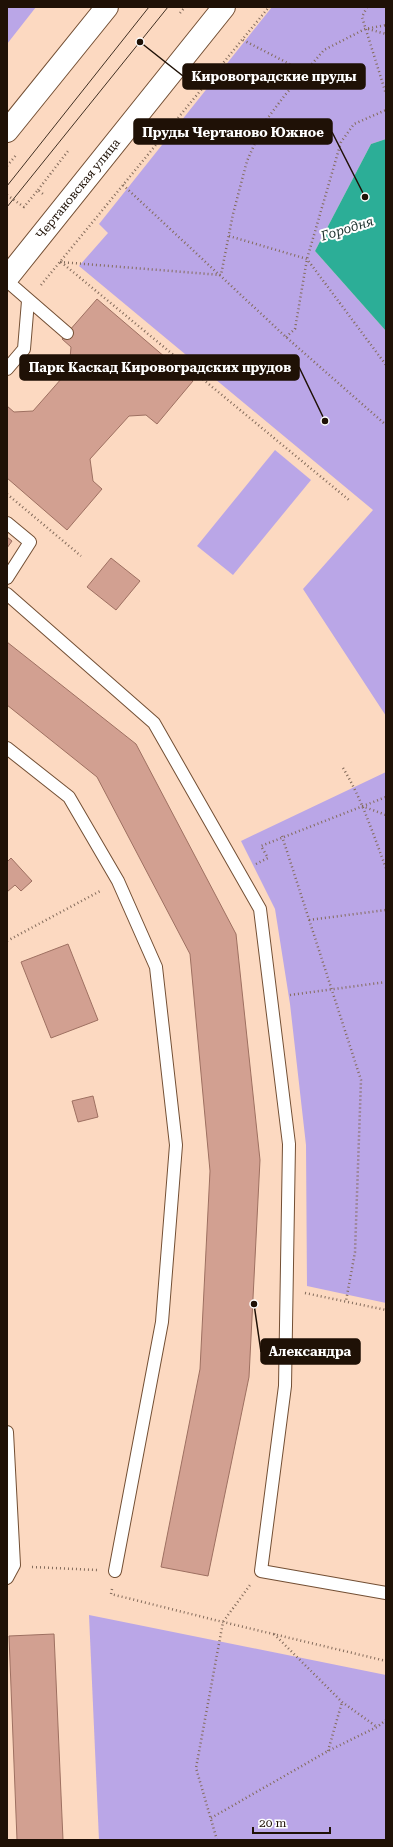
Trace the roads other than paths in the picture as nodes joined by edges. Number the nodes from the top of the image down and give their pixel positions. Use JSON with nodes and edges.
{"nodes":[{"id":1,"x":107,"y":7,"type":"edge"},
{"id":2,"x":224,"y":7,"type":"edge"},
{"id":3,"x":7,"y":131,"type":"edge"},
{"id":4,"x":7,"y":278,"type":"edge"},
{"id":5,"x":7,"y":281,"type":"edge"},
{"id":6,"x":28,"y":301,"type":"junction"},
{"id":7,"x":67,"y":333,"type":"dead end"},
{"id":8,"x":7,"y":369,"type":"edge"},
{"id":9,"x":7,"y":523,"type":"edge"},
{"id":10,"x":7,"y":578,"type":"edge"},
{"id":11,"x":7,"y":594,"type":"edge"},
{"id":12,"x":7,"y":748,"type":"edge"},
{"id":13,"x":7,"y":1432,"type":"edge"},
{"id":14,"x":115,"y":1571,"type":"road end"},
{"id":15,"x":7,"y":1578,"type":"edge"},
{"id":16,"x":386,"y":1593,"type":"edge"}],
"edges":[{"from":1,"to":3,"type":"main road"},
{"from":2,"to":4,"type":"main road","name":"Чертановская улица"},
{"from":5,"to":6,"type":"lane"},
{"from":6,"to":7,"type":"lane"},
{"from":6,"to":8,"type":"lane"},
{"from":9,"to":10,"type":"lane"},
{"from":11,"to":16,"type":"lane"},
{"from":12,"to":14,"type":"lane"},
{"from":13,"to":15,"type":"lane"}]}
